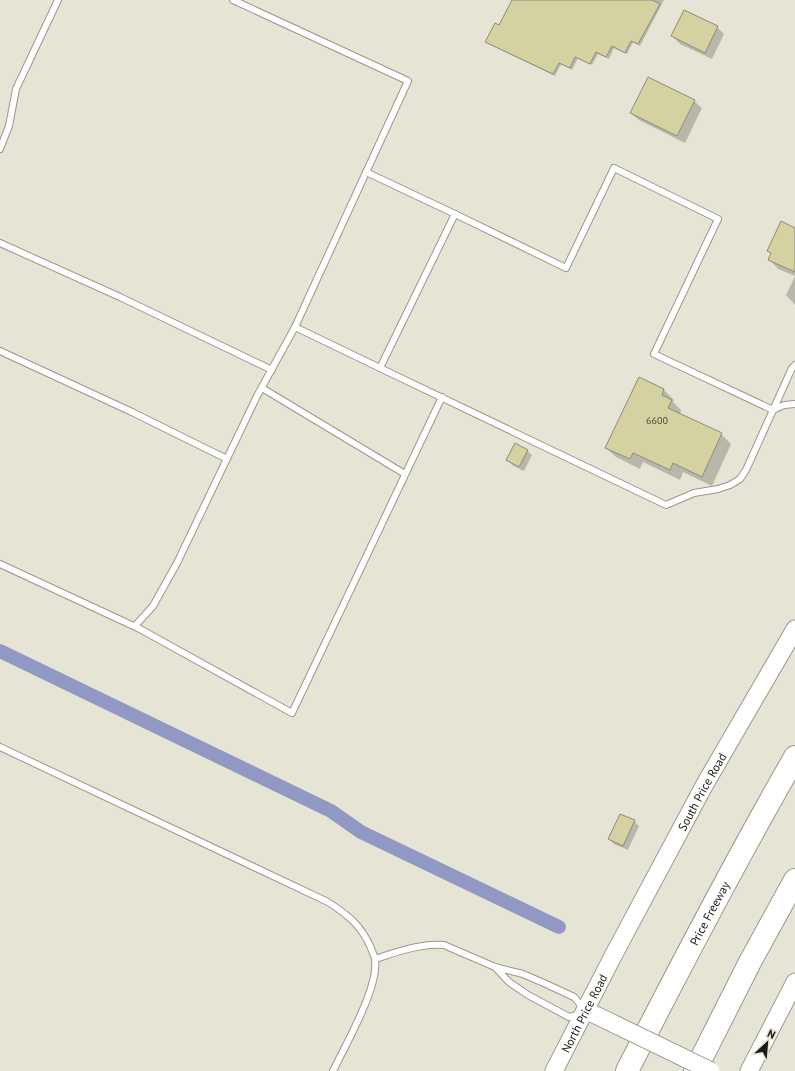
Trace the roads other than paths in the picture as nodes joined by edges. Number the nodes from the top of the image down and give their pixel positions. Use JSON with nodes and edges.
{"nodes":[{"id":1,"x":58,"y":0,"type":"edge"},
{"id":2,"x":233,"y":0,"type":"edge"},
{"id":3,"x":0,"y":149,"type":"edge"},
{"id":4,"x":366,"y":172,"type":"junction"},
{"id":5,"x":455,"y":214,"type":"junction"},
{"id":6,"x":0,"y":243,"type":"edge"},
{"id":7,"x":295,"y":327,"type":"junction"},
{"id":8,"x":0,"y":351,"type":"edge"},
{"id":9,"x":795,"y":365,"type":"edge"},
{"id":10,"x":380,"y":368,"type":"junction"},
{"id":11,"x":272,"y":370,"type":"junction"},
{"id":12,"x":262,"y":388,"type":"junction"},
{"id":13,"x":442,"y":397,"type":"junction"},
{"id":14,"x":795,"y":404,"type":"edge"},
{"id":15,"x":773,"y":410,"type":"junction"},
{"id":16,"x":227,"y":458,"type":"junction"},
{"id":17,"x":405,"y":474,"type":"junction"},
{"id":18,"x":0,"y":564,"type":"edge"},
{"id":19,"x":135,"y":626,"type":"junction"},
{"id":20,"x":795,"y":629,"type":"edge"},
{"id":21,"x":795,"y":746,"type":"edge"},
{"id":22,"x":0,"y":747,"type":"edge"},
{"id":23,"x":795,"y":757,"type":"edge"},
{"id":24,"x":768,"y":804,"type":"junction"},
{"id":25,"x":795,"y":880,"type":"edge"},
{"id":26,"x":613,"y":956,"type":"joint"},
{"id":27,"x":375,"y":959,"type":"junction"},
{"id":28,"x":495,"y":967,"type":"junction"},
{"id":29,"x":795,"y":982,"type":"edge"},
{"id":30,"x":584,"y":1010,"type":"junction"},
{"id":31,"x":333,"y":1071,"type":"edge"},
{"id":32,"x":554,"y":1071,"type":"edge"},
{"id":33,"x":627,"y":1071,"type":"edge"},
{"id":34,"x":695,"y":1071,"type":"edge"},
{"id":35,"x":711,"y":1071,"type":"edge"},
{"id":36,"x":749,"y":1071,"type":"edge"}],
"edges":[{"from":1,"to":3,"type":"lane"},
{"from":2,"to":4,"type":"lane"},
{"from":4,"to":5,"type":"lane"},
{"from":4,"to":7,"type":"lane"},
{"from":5,"to":10,"type":"lane"},
{"from":5,"to":15,"type":"lane"},
{"from":6,"to":11,"type":"lane"},
{"from":7,"to":10,"type":"lane"},
{"from":7,"to":11,"type":"lane"},
{"from":8,"to":16,"type":"lane"},
{"from":9,"to":15,"type":"lane"},
{"from":10,"to":13,"type":"lane"},
{"from":11,"to":12,"type":"lane"},
{"from":12,"to":16,"type":"lane"},
{"from":12,"to":17,"type":"lane"},
{"from":13,"to":15,"type":"lane"},
{"from":13,"to":17,"type":"lane"},
{"from":14,"to":15,"type":"lane"},
{"from":16,"to":19,"type":"lane"},
{"from":17,"to":19,"type":"lane"},
{"from":18,"to":19,"type":"lane"},
{"from":20,"to":26,"type":"main road","name":"South Price Road"},
{"from":21,"to":24,"type":"highway"},
{"from":22,"to":27,"type":"lane"},
{"from":23,"to":24,"type":"highway","name":"Price Freeway"},
{"from":24,"to":33,"type":"highway","name":"Price Freeway"},
{"from":25,"to":34,"type":"highway"},
{"from":26,"to":30,"type":"main road","name":"North Price Road"},
{"from":27,"to":28,"type":"lane"},
{"from":27,"to":31,"type":"lane"},
{"from":28,"to":30,"type":"lane"},
{"from":28,"to":30,"type":"lane"},
{"from":29,"to":36,"type":"main road"},
{"from":30,"to":32,"type":"main road","name":"North Price Road"},
{"from":30,"to":35,"type":"main road","bridge":true}]}
